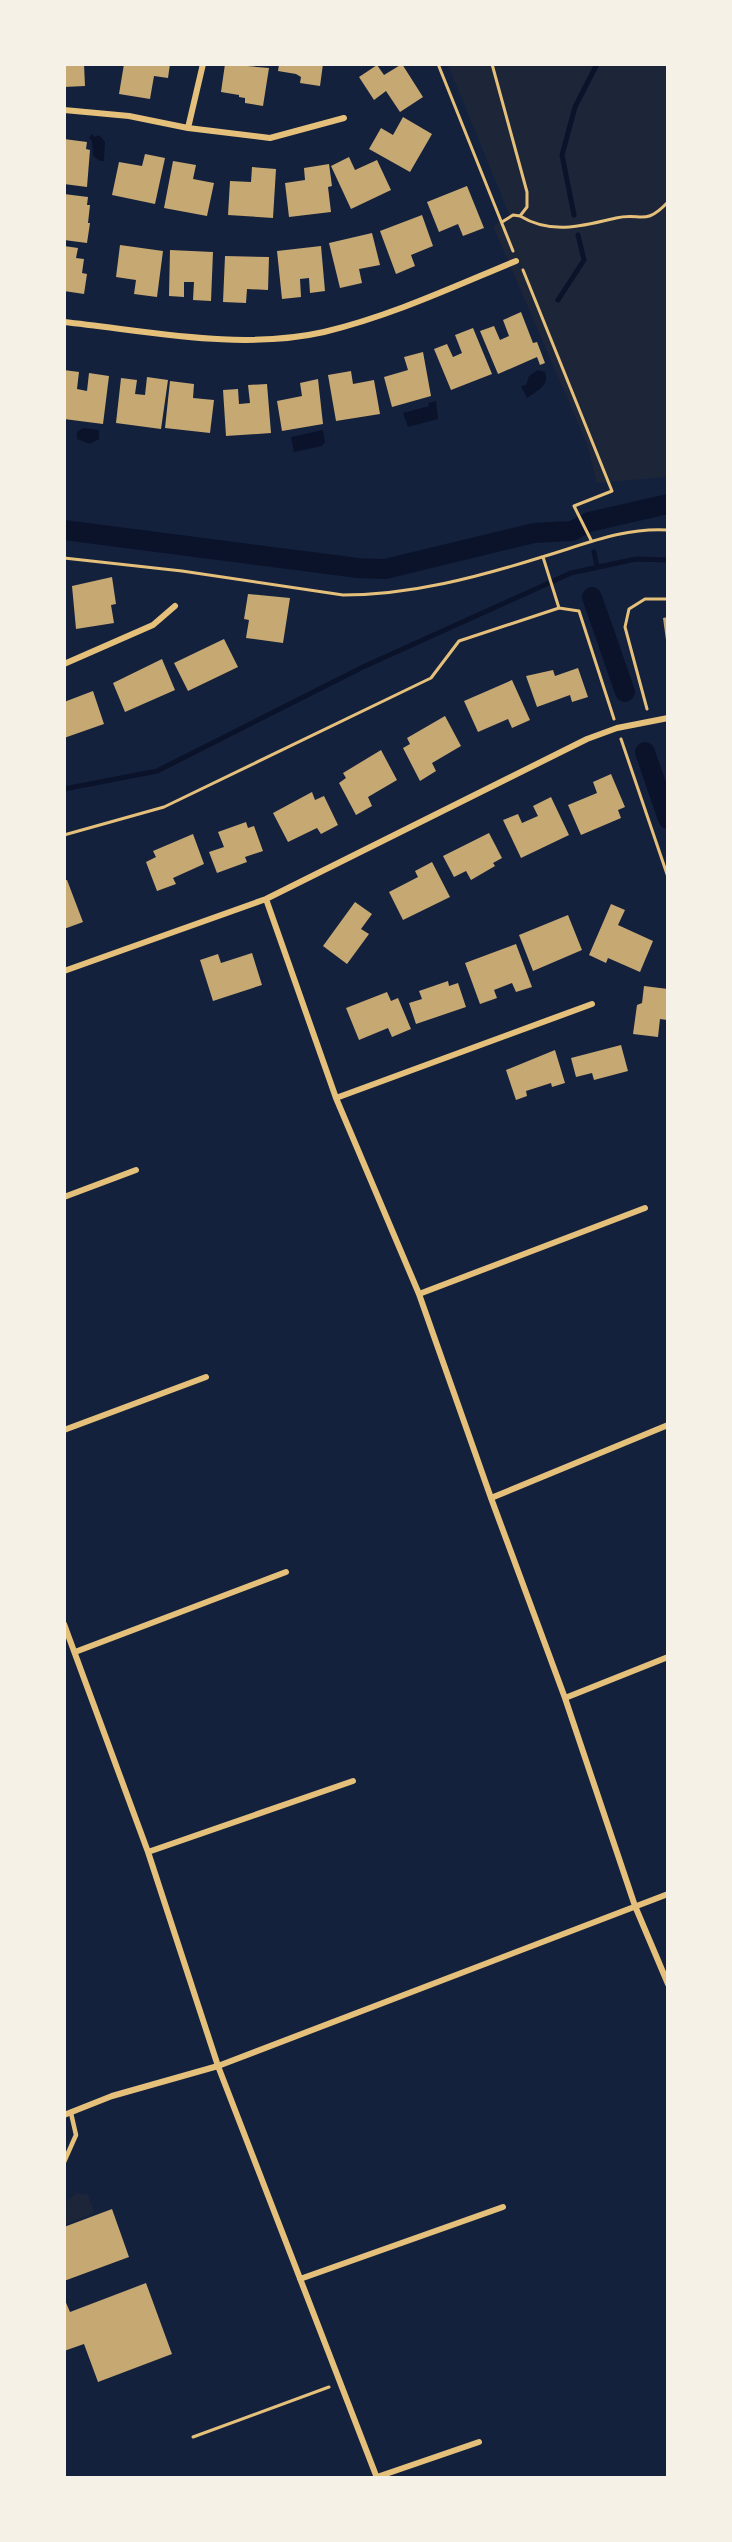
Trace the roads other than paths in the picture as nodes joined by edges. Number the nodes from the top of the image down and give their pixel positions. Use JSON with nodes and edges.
{"nodes":[{"id":1,"x":203,"y":64,"type":"edge"},
{"id":2,"x":64,"y":110,"type":"edge"},
{"id":3,"x":344,"y":118,"type":"dead end"},
{"id":4,"x":188,"y":128,"type":"junction"},
{"id":5,"x":516,"y":261,"type":"road end"},
{"id":6,"x":64,"y":322,"type":"edge"},
{"id":7,"x":176,"y":606,"type":"dead end"},
{"id":8,"x":64,"y":664,"type":"edge"},
{"id":9,"x":668,"y":718,"type":"edge"},
{"id":10,"x":266,"y":899,"type":"junction"},
{"id":11,"x":64,"y":971,"type":"edge"},
{"id":12,"x":592,"y":1004,"type":"dead end"},
{"id":13,"x":336,"y":1098,"type":"junction"},
{"id":14,"x":136,"y":1170,"type":"dead end"},
{"id":15,"x":64,"y":1197,"type":"edge"},
{"id":16,"x":645,"y":1208,"type":"dead end"},
{"id":17,"x":419,"y":1294,"type":"junction"},
{"id":18,"x":206,"y":1377,"type":"dead end"},
{"id":19,"x":668,"y":1425,"type":"edge"},
{"id":20,"x":64,"y":1430,"type":"edge"},
{"id":21,"x":491,"y":1498,"type":"junction"},
{"id":22,"x":286,"y":1572,"type":"dead end"},
{"id":23,"x":64,"y":1624,"type":"edge"},
{"id":24,"x":75,"y":1652,"type":"junction"},
{"id":25,"x":668,"y":1657,"type":"edge"},
{"id":26,"x":565,"y":1698,"type":"junction"},
{"id":27,"x":353,"y":1781,"type":"dead end"},
{"id":28,"x":148,"y":1852,"type":"junction"},
{"id":29,"x":668,"y":1894,"type":"edge"},
{"id":30,"x":635,"y":1906,"type":"junction"},
{"id":31,"x":668,"y":1984,"type":"edge"},
{"id":32,"x":218,"y":2066,"type":"junction"},
{"id":33,"x":68,"y":2114,"type":"edge"},
{"id":34,"x":64,"y":2162,"type":"edge"},
{"id":35,"x":502,"y":2206,"type":"dead end"},
{"id":36,"x":300,"y":2279,"type":"junction"},
{"id":37,"x":479,"y":2442,"type":"dead end"},
{"id":38,"x":377,"y":2477,"type":"edge"}],
"edges":[{"from":1,"to":4,"type":"street"},
{"from":2,"to":4,"type":"street"},
{"from":3,"to":4,"type":"street"},
{"from":5,"to":6,"type":"street"},
{"from":7,"to":8,"type":"street"},
{"from":9,"to":10,"type":"street"},
{"from":10,"to":11,"type":"street"},
{"from":10,"to":13,"type":"street"},
{"from":12,"to":13,"type":"street"},
{"from":13,"to":17,"type":"street"},
{"from":14,"to":15,"type":"street"},
{"from":16,"to":17,"type":"street"},
{"from":17,"to":21,"type":"street"},
{"from":18,"to":20,"type":"street"},
{"from":19,"to":21,"type":"street"},
{"from":21,"to":26,"type":"street"},
{"from":22,"to":24,"type":"street"},
{"from":23,"to":24,"type":"street"},
{"from":24,"to":28,"type":"street"},
{"from":25,"to":26,"type":"street"},
{"from":26,"to":30,"type":"street"},
{"from":27,"to":28,"type":"street"},
{"from":28,"to":32,"type":"street"},
{"from":29,"to":30,"type":"street"},
{"from":30,"to":31,"type":"street"},
{"from":30,"to":32,"type":"street"},
{"from":32,"to":33,"type":"street"},
{"from":32,"to":36,"type":"street"},
{"from":33,"to":34,"type":"lane"},
{"from":35,"to":36,"type":"street"},
{"from":36,"to":38,"type":"street"},
{"from":37,"to":38,"type":"street"}]}
